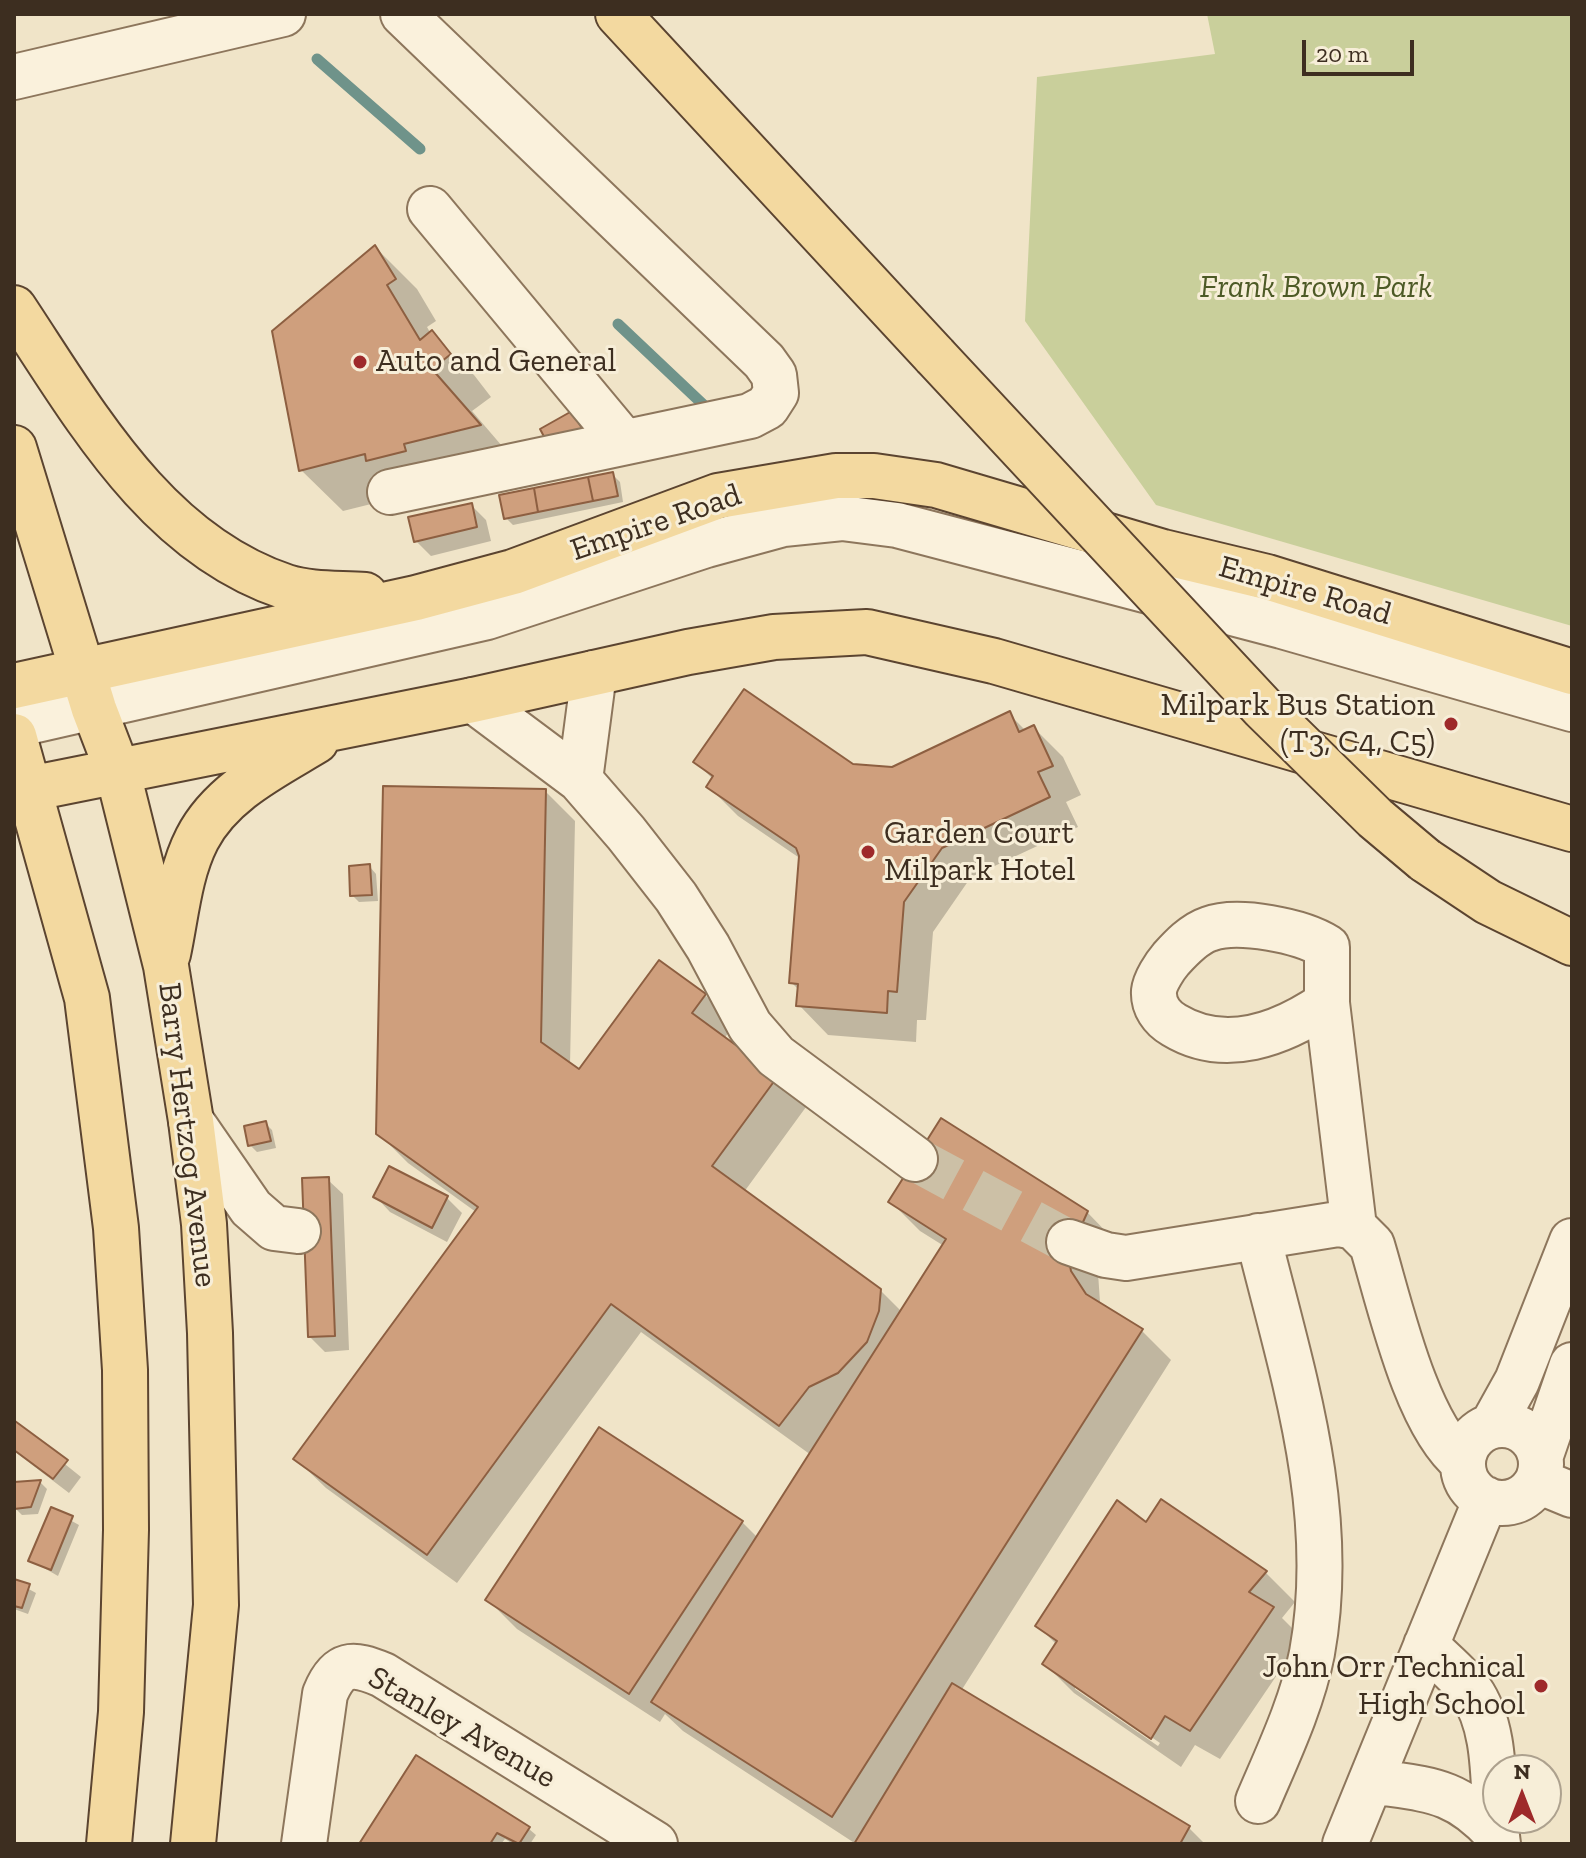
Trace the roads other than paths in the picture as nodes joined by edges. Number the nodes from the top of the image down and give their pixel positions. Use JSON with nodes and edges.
{"nodes":[{"id":1,"x":283,"y":14,"type":"edge"},
{"id":2,"x":403,"y":14,"type":"edge"},
{"id":3,"x":618,"y":14,"type":"edge"},
{"id":4,"x":14,"y":77,"type":"edge"},
{"id":5,"x":430,"y":209,"type":"dead end"},
{"id":6,"x":14,"y":308,"type":"edge"},
{"id":7,"x":624,"y":442,"type":"junction"},
{"id":8,"x":14,"y":448,"type":"edge"},
{"id":9,"x":390,"y":492,"type":"dead end"},
{"id":10,"x":416,"y":598,"type":"junction"},
{"id":11,"x":1572,"y":672,"type":"edge"},
{"id":12,"x":594,"y":673,"type":"junction"},
{"id":13,"x":14,"y":686,"type":"edge"},
{"id":14,"x":88,"y":690,"type":"junction"},
{"id":15,"x":473,"y":700,"type":"junction"},
{"id":16,"x":1572,"y":709,"type":"edge"},
{"id":17,"x":14,"y":725,"type":"edge"},
{"id":18,"x":342,"y":726,"type":"junction"},
{"id":19,"x":14,"y":736,"type":"edge"},
{"id":20,"x":117,"y":769,"type":"junction"},
{"id":21,"x":580,"y":780,"type":"junction"},
{"id":22,"x":22,"y":791,"type":"edge"},
{"id":23,"x":1572,"y":829,"type":"edge"},
{"id":24,"x":1572,"y":943,"type":"edge"},
{"id":25,"x":166,"y":966,"type":"junction"},
{"id":26,"x":1327,"y":1003,"type":"dead end"},
{"id":27,"x":191,"y":1121,"type":"junction"},
{"id":28,"x":915,"y":1159,"type":"tunnel mouth"},
{"id":29,"x":1354,"y":1227,"type":"junction"},
{"id":30,"x":298,"y":1231,"type":"dead end"},
{"id":31,"x":1258,"y":1236,"type":"junction"},
{"id":32,"x":1572,"y":1241,"type":"edge"},
{"id":33,"x":1069,"y":1242,"type":"tunnel mouth"},
{"id":34,"x":1572,"y":1365,"type":"edge"},
{"id":35,"x":1492,"y":1426,"type":"junction"},
{"id":36,"x":1463,"y":1462,"type":"junction"},
{"id":37,"x":1550,"y":1477,"type":"edge"},
{"id":38,"x":1486,"y":1499,"type":"junction"},
{"id":39,"x":1426,"y":1645,"type":"junction"},
{"id":40,"x":1371,"y":1781,"type":"junction"},
{"id":41,"x":1258,"y":1801,"type":"dead end"},
{"id":42,"x":1497,"y":1838,"type":"edge"},
{"id":43,"x":109,"y":1844,"type":"edge"},
{"id":44,"x":193,"y":1844,"type":"edge"},
{"id":45,"x":304,"y":1844,"type":"edge"},
{"id":46,"x":655,"y":1844,"type":"edge"},
{"id":47,"x":1345,"y":1844,"type":"edge"}],
"edges":[{"from":1,"to":4,"type":"street"},
{"from":2,"to":7,"type":"street"},
{"from":3,"to":24,"type":"main road","bridge":true},
{"from":5,"to":7,"type":"street"},
{"from":6,"to":10,"type":"main road"},
{"from":7,"to":9,"type":"street"},
{"from":8,"to":14,"type":"main road","name":"Barry Hertzog Avenue"},
{"from":10,"to":11,"type":"main road","name":"Empire Road"},
{"from":10,"to":14,"type":"main road","name":"Empire Road"},
{"from":12,"to":15,"type":"main road"},
{"from":12,"to":21,"type":"street"},
{"from":12,"to":23,"type":"main road"},
{"from":13,"to":14,"type":"main road","name":"Empire Road"},
{"from":14,"to":16,"type":"street"},
{"from":14,"to":17,"type":"street"},
{"from":14,"to":20,"type":"main road","name":"Barry Hertzog Avenue"},
{"from":15,"to":18,"type":"main road"},
{"from":15,"to":21,"type":"street"},
{"from":18,"to":20,"type":"main road"},
{"from":18,"to":25,"type":"main road"},
{"from":19,"to":22,"type":"main road"},
{"from":20,"to":22,"type":"main road"},
{"from":20,"to":25,"type":"main road","name":"Barry Hertzog Avenue"},
{"from":21,"to":28,"type":"street"},
{"from":22,"to":43,"type":"main road"},
{"from":25,"to":27,"type":"main road","name":"Barry Hertzog Avenue"},
{"from":26,"to":29,"type":"street"},
{"from":27,"to":30,"type":"street"},
{"from":27,"to":44,"type":"main road","name":"Barry Hertzog Avenue"},
{"from":29,"to":31,"type":"street"},
{"from":29,"to":36,"type":"street"},
{"from":31,"to":33,"type":"street"},
{"from":31,"to":41,"type":"street"},
{"from":32,"to":35,"type":"street"},
{"from":34,"to":37,"type":"street"},
{"from":35,"to":36,"type":"street"},
{"from":35,"to":37,"type":"street"},
{"from":36,"to":38,"type":"street"},
{"from":37,"to":38,"type":"street"},
{"from":38,"to":39,"type":"street"},
{"from":39,"to":40,"type":"street"},
{"from":39,"to":42,"type":"street"},
{"from":40,"to":42,"type":"street"},
{"from":40,"to":47,"type":"street"},
{"from":45,"to":46,"type":"street","name":"Stanley Avenue"}]}
